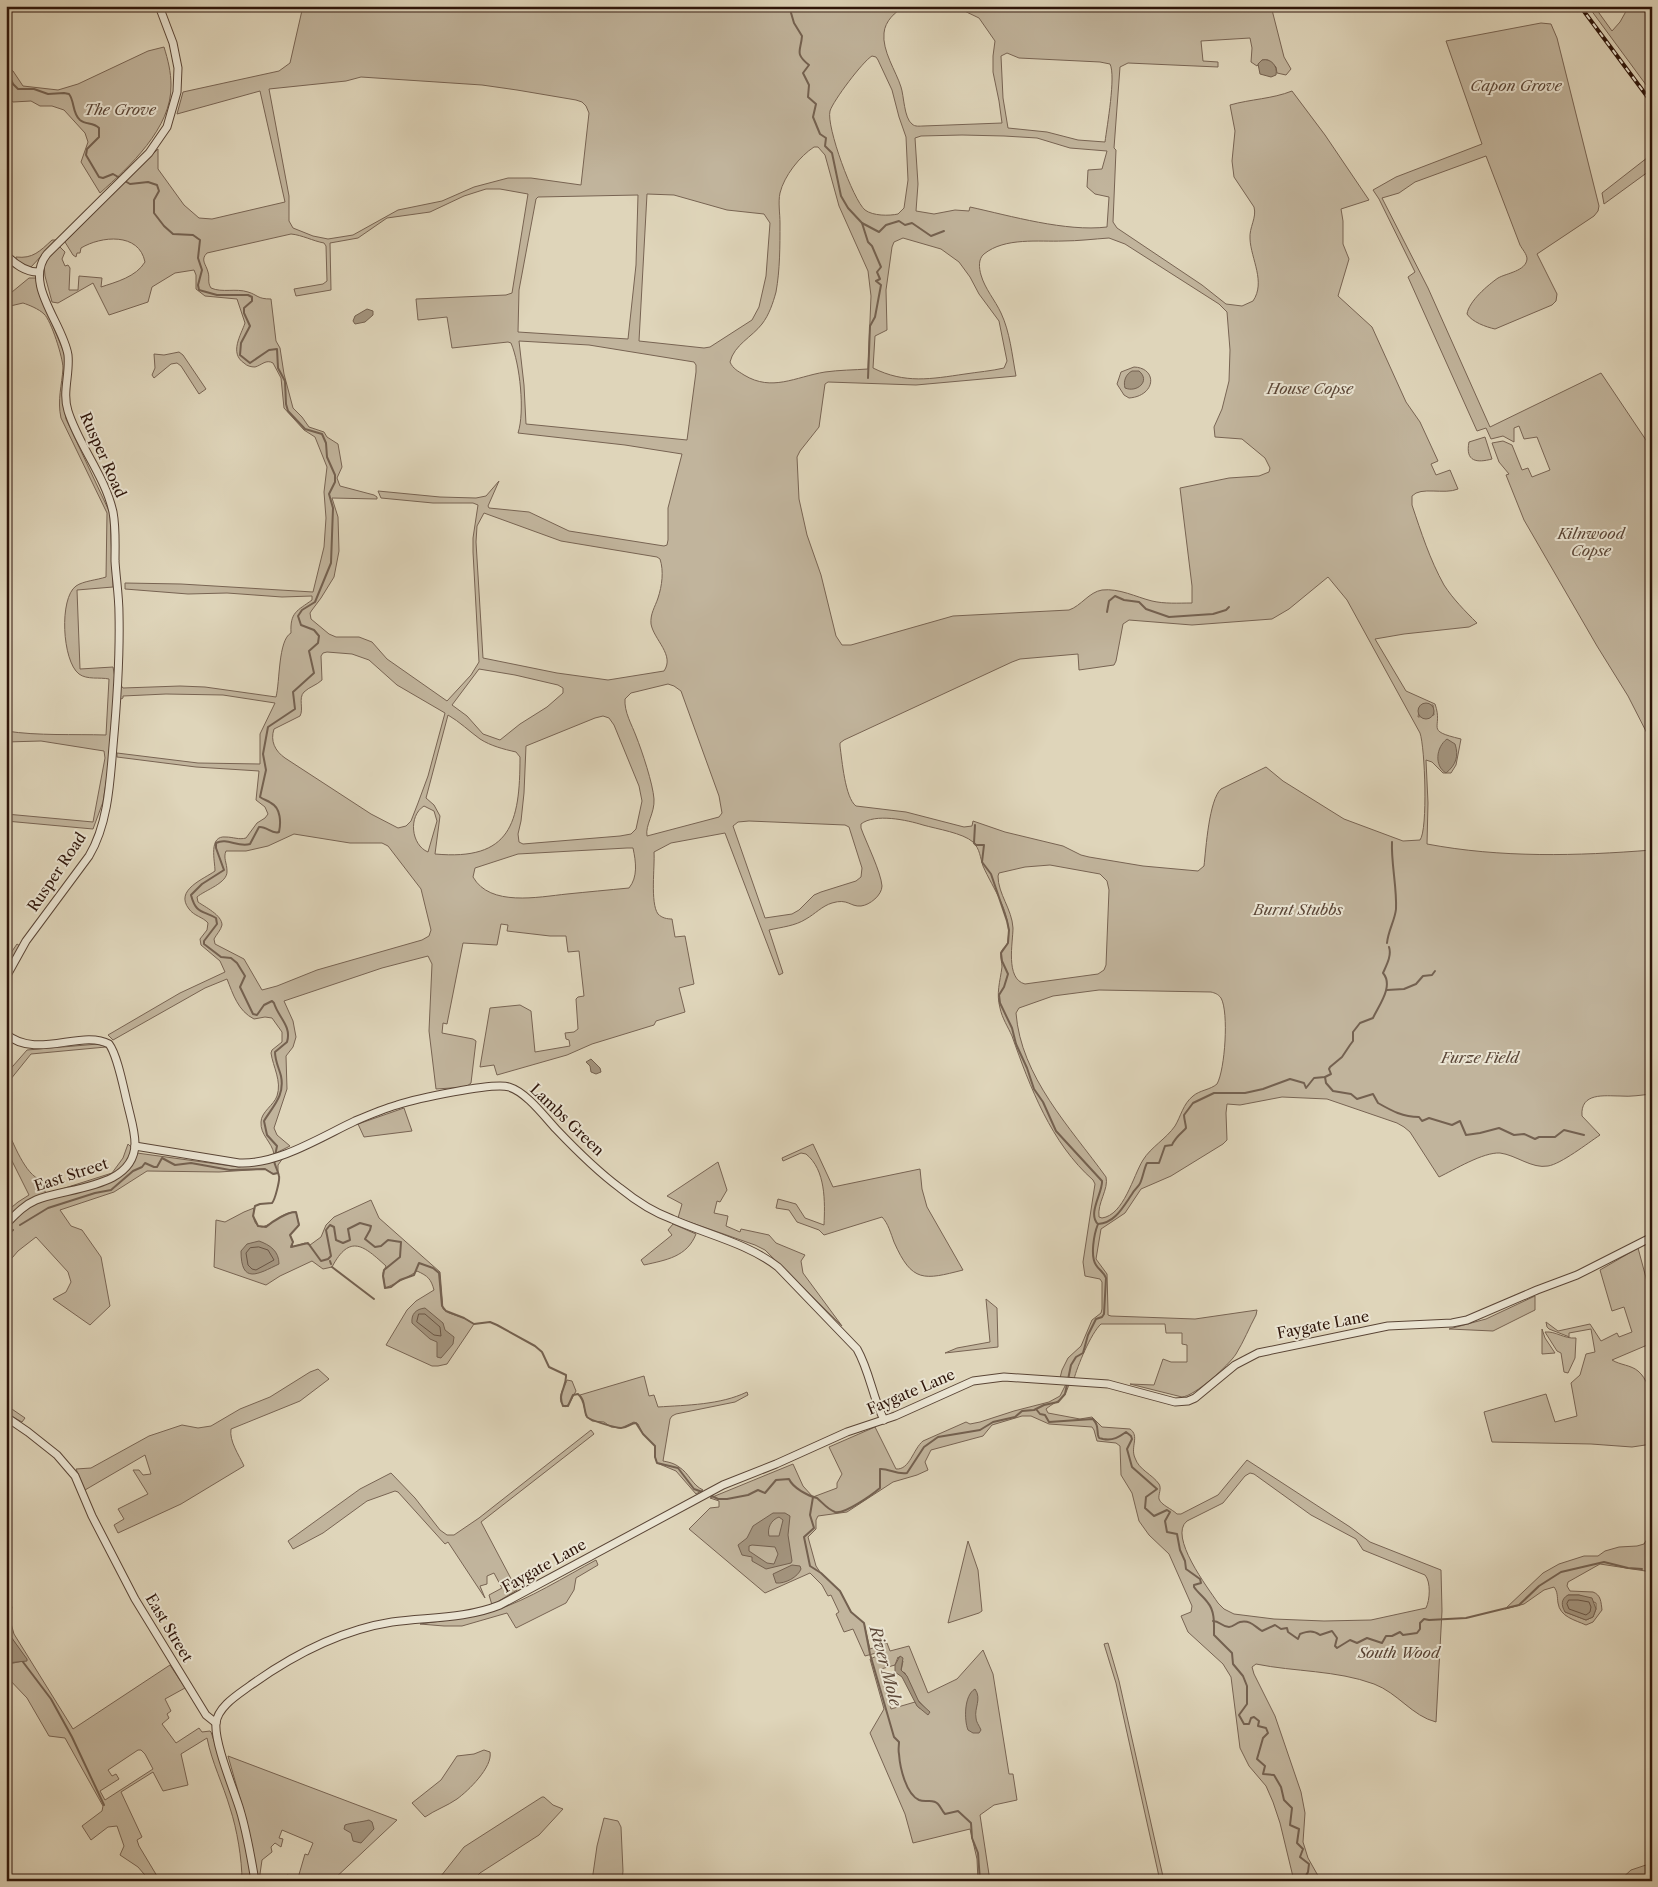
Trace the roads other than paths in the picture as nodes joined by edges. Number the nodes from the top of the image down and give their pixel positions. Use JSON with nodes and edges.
{"nodes":[{"id":1,"x":159,"y":6,"type":"edge"},
{"id":2,"x":6,"y":255,"type":"edge"},
{"id":3,"x":38,"y":272,"type":"junction"},
{"id":4,"x":6,"y":977,"type":"edge"},
{"id":5,"x":7,"y":1035,"type":"edge"},
{"id":6,"x":135,"y":1146,"type":"junction"},
{"id":7,"x":6,"y":1224,"type":"edge"},
{"id":8,"x":1652,"y":1236,"type":"edge"},
{"id":9,"x":6,"y":1417,"type":"edge"},
{"id":10,"x":884,"y":1420,"type":"junction"},
{"id":11,"x":216,"y":1723,"type":"junction"},
{"id":12,"x":255,"y":1881,"type":"edge"}],
"edges":[{"from":1,"to":3,"type":"street"},
{"from":2,"to":3,"type":"street"},
{"from":3,"to":4,"type":"street","name":"Rusper Road"},
{"from":5,"to":6,"type":"street"},
{"from":6,"to":7,"type":"street","name":"East Street"},
{"from":6,"to":10,"type":"street","name":"Lambs Green"},
{"from":8,"to":10,"type":"street","name":"Faygate Lane"},
{"from":9,"to":11,"type":"street","name":"East Street"},
{"from":10,"to":11,"type":"street","name":"Faygate Lane"},
{"from":11,"to":12,"type":"street","name":"East Street"}]}
